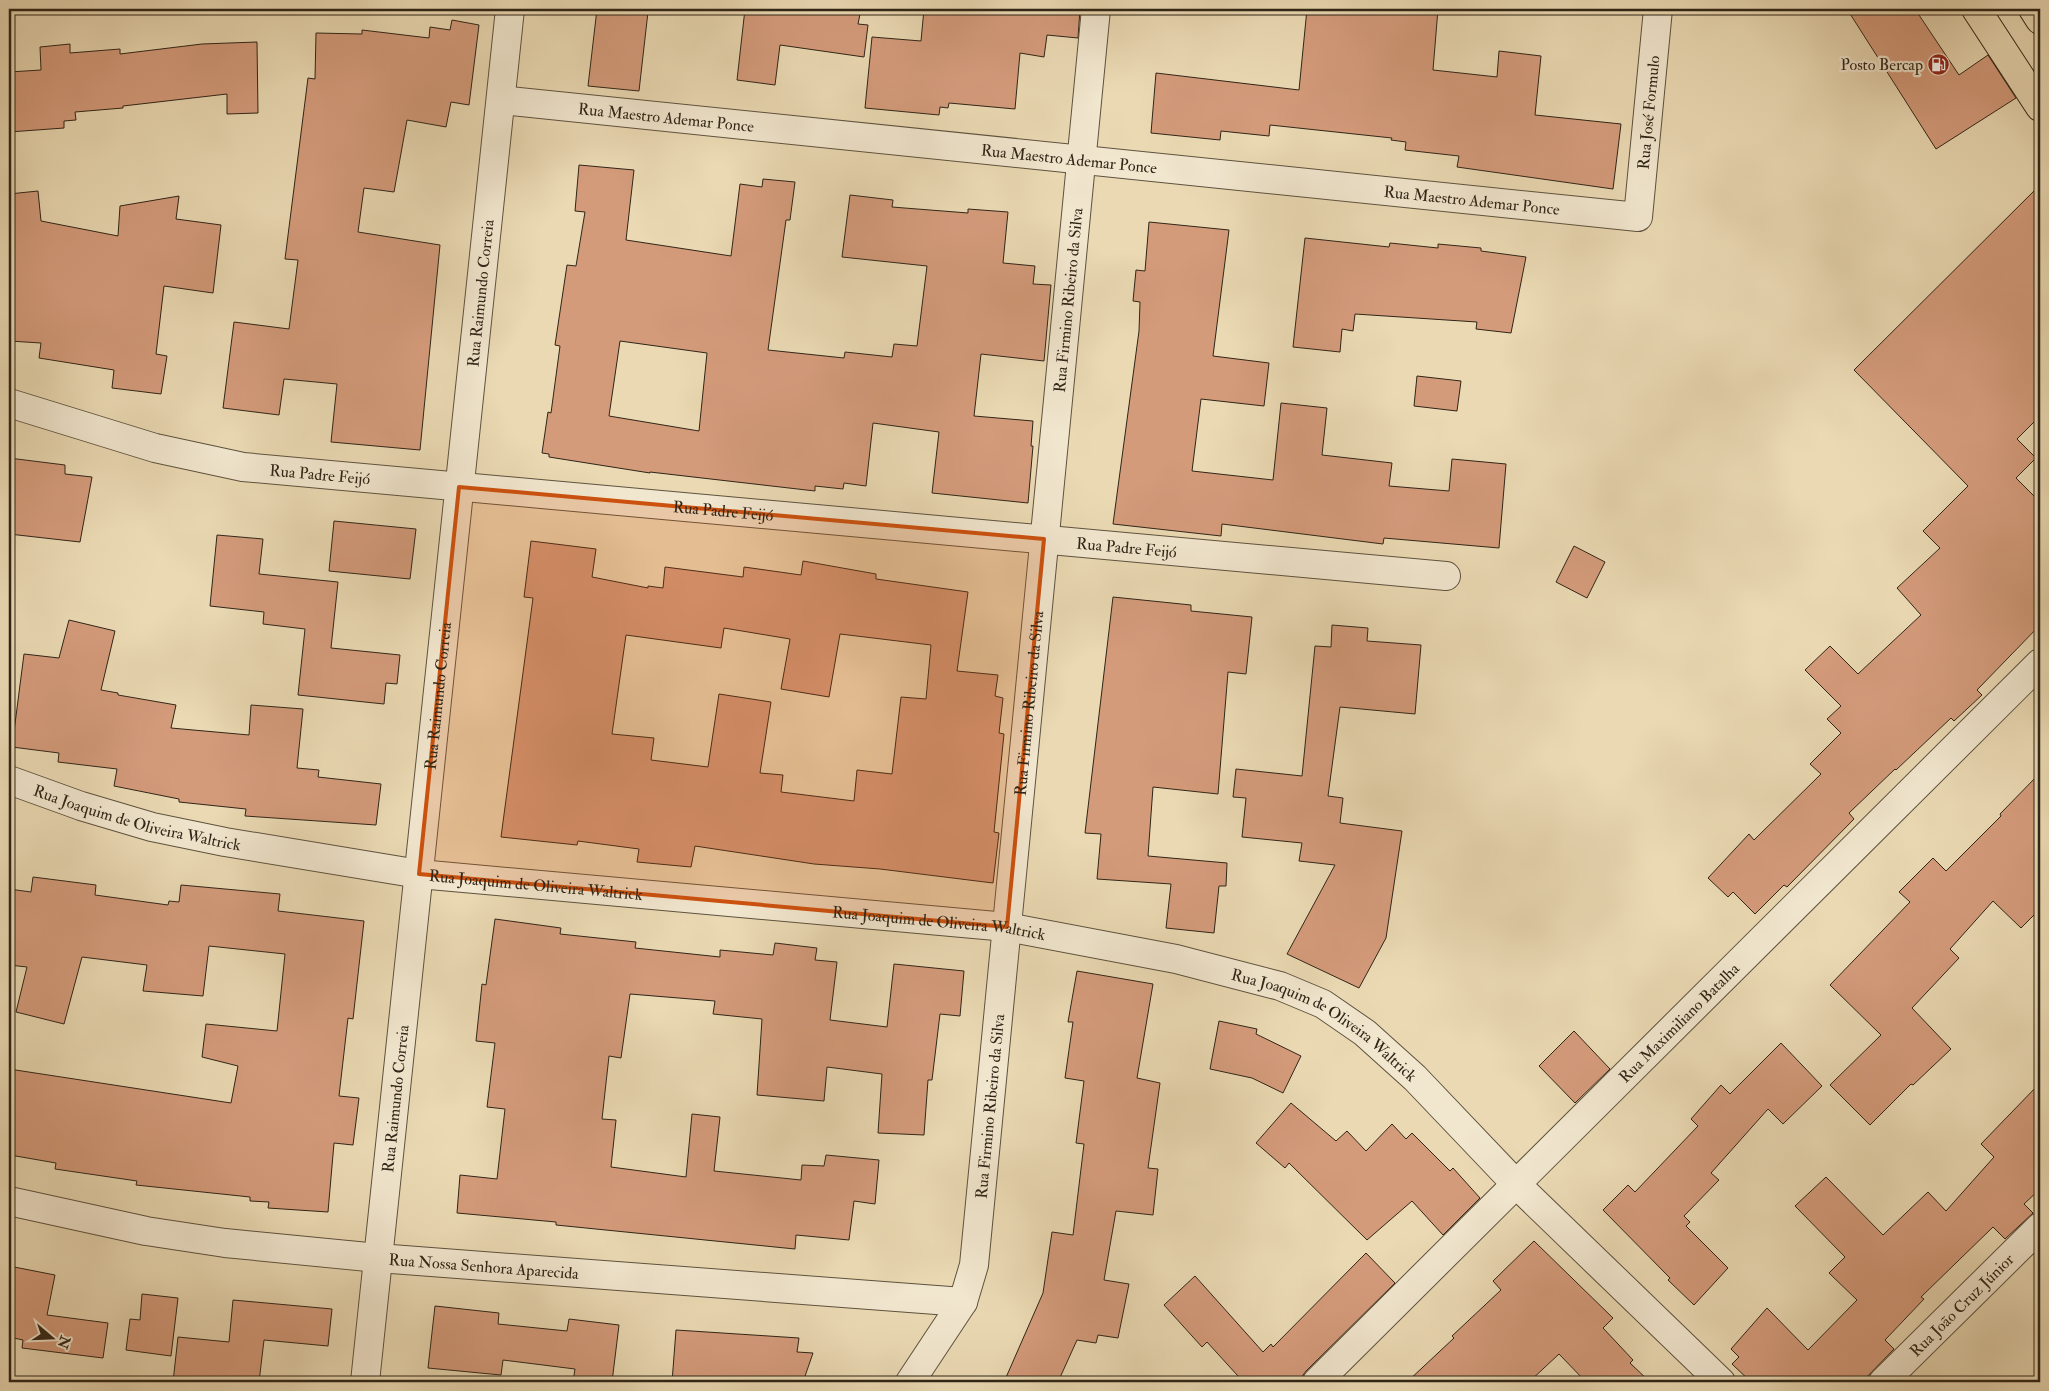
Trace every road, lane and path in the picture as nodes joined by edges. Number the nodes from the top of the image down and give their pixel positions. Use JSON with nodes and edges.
{"nodes":[{"id":1,"x":510,"y":9,"type":"edge"},
{"id":2,"x":1096,"y":9,"type":"edge"},
{"id":3,"x":1658,"y":9,"type":"edge"},
{"id":4,"x":1976,"y":9,"type":"edge"},
{"id":5,"x":2033,"y":9,"type":"edge"},
{"id":6,"x":2040,"y":20,"type":"edge"},
{"id":7,"x":501,"y":100,"type":"junction"},
{"id":8,"x":2040,"y":107,"type":"edge"},
{"id":9,"x":1081,"y":160,"type":"junction"},
{"id":10,"x":1638,"y":217,"type":"joint"},
{"id":11,"x":9,"y":403,"type":"edge"},
{"id":12,"x":460,"y":487,"type":"junction"},
{"id":13,"x":1044,"y":539,"type":"junction"},
{"id":14,"x":1446,"y":576,"type":"dead end"},
{"id":15,"x":2040,"y":663,"type":"edge"},
{"id":16,"x":9,"y":780,"type":"edge"},
{"id":17,"x":419,"y":874,"type":"junction"},
{"id":18,"x":1007,"y":927,"type":"junction"},
{"id":19,"x":1516,"y":1184,"type":"junction"},
{"id":20,"x":9,"y":1201,"type":"edge"},
{"id":21,"x":2040,"y":1227,"type":"edge"},
{"id":22,"x":378,"y":1258,"type":"junction"},
{"id":23,"x":963,"y":1302,"type":"junction"},
{"id":24,"x":366,"y":1382,"type":"edge"},
{"id":25,"x":910,"y":1382,"type":"edge"},
{"id":26,"x":1317,"y":1382,"type":"edge"},
{"id":27,"x":1721,"y":1382,"type":"edge"},
{"id":28,"x":1883,"y":1382,"type":"edge"}],
"edges":[{"from":1,"to":7,"type":"street","name":"Rua Raimundo Correia"},
{"from":2,"to":9,"type":"street","name":"Rua Firmino Ribeiro da Silva"},
{"from":3,"to":10,"type":"street","name":"Rua José Formulo"},
{"from":4,"to":8,"type":"main road"},
{"from":5,"to":6,"type":"main road"},
{"from":7,"to":9,"type":"street","name":"Rua Maestro Ademar Ponce"},
{"from":7,"to":12,"type":"street","name":"Rua Raimundo Correia"},
{"from":9,"to":10,"type":"street","name":"Rua Maestro Ademar Ponce"},
{"from":9,"to":13,"type":"street","name":"Rua Firmino Ribeiro da Silva"},
{"from":11,"to":12,"type":"street","name":"Rua Padre Feijó"},
{"from":12,"to":13,"type":"street","name":"Rua Padre Feijó"},
{"from":12,"to":17,"type":"street","name":"Rua Raimundo Correia"},
{"from":13,"to":14,"type":"street","name":"Rua Padre Feijó"},
{"from":13,"to":18,"type":"street","name":"Rua Firmino Ribeiro da Silva"},
{"from":15,"to":19,"type":"street","name":"Rua Maximiliano Batalha"},
{"from":16,"to":17,"type":"street","name":"Rua Joaquim de Oliveira Waltrick"},
{"from":17,"to":18,"type":"street","name":"Rua Joaquim de Oliveira Waltrick"},
{"from":17,"to":22,"type":"street","name":"Rua Raimundo Correia"},
{"from":18,"to":19,"type":"street","name":"Rua Joaquim de Oliveira Waltrick"},
{"from":18,"to":23,"type":"street","name":"Rua Firmino Ribeiro da Silva"},
{"from":19,"to":26,"type":"street","name":"Rua Maximiliano Batalha"},
{"from":19,"to":27,"type":"street","name":"Rua Joaquim de Oliveira Waltrick"},
{"from":20,"to":22,"type":"street","name":"Rua Nossa Senhora Aparecida"},
{"from":21,"to":28,"type":"street","name":"Rua João Cruz Júnior"},
{"from":22,"to":23,"type":"street","name":"Rua Nossa Senhora Aparecida"},
{"from":22,"to":24,"type":"street","name":"Rua Raimundo Correia"},
{"from":23,"to":25,"type":"street","name":"Rua Firmino Ribeiro da Silva"}]}
